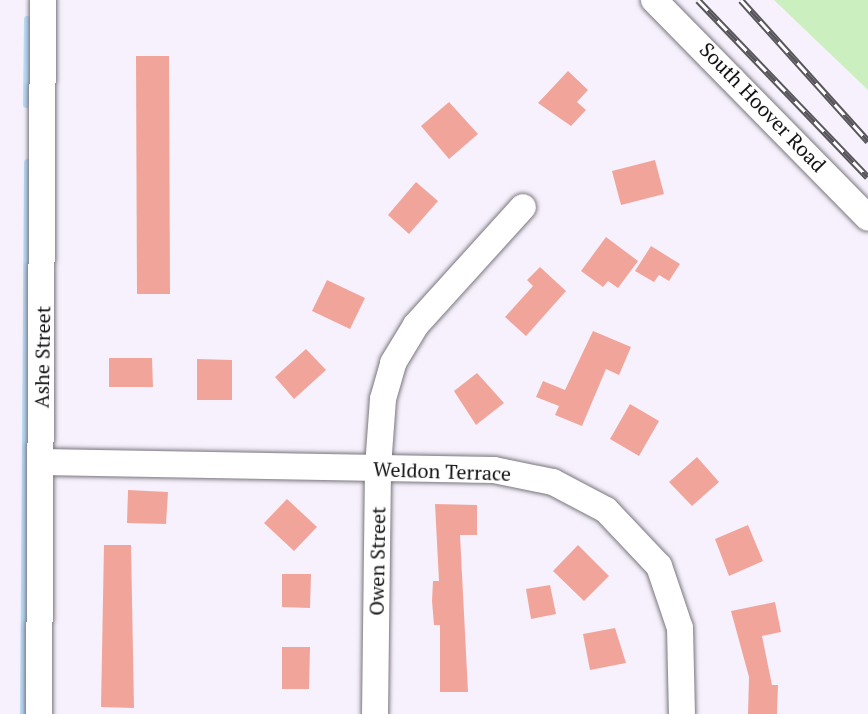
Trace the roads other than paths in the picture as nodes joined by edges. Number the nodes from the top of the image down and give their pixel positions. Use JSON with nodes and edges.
{"nodes":[{"id":1,"x":43,"y":0,"type":"edge"},
{"id":2,"x":654,"y":0,"type":"edge"},
{"id":3,"x":524,"y":207,"type":"dead end"},
{"id":4,"x":868,"y":218,"type":"edge"},
{"id":5,"x":41,"y":462,"type":"junction"},
{"id":6,"x":378,"y":467,"type":"junction"},
{"id":7,"x":39,"y":714,"type":"edge"},
{"id":8,"x":375,"y":714,"type":"edge"},
{"id":9,"x":682,"y":714,"type":"edge"}],
"edges":[{"from":1,"to":5,"type":"street","name":"Ashe Street"},
{"from":2,"to":4,"type":"street","name":"South Hoover Road"},
{"from":3,"to":6,"type":"street","name":"Owen Street"},
{"from":5,"to":6,"type":"street","name":"Weldon Terrace"},
{"from":5,"to":7,"type":"street","name":"Ashe Street"},
{"from":6,"to":8,"type":"street","name":"Owen Street"},
{"from":6,"to":9,"type":"street","name":"Weldon Terrace"}]}
